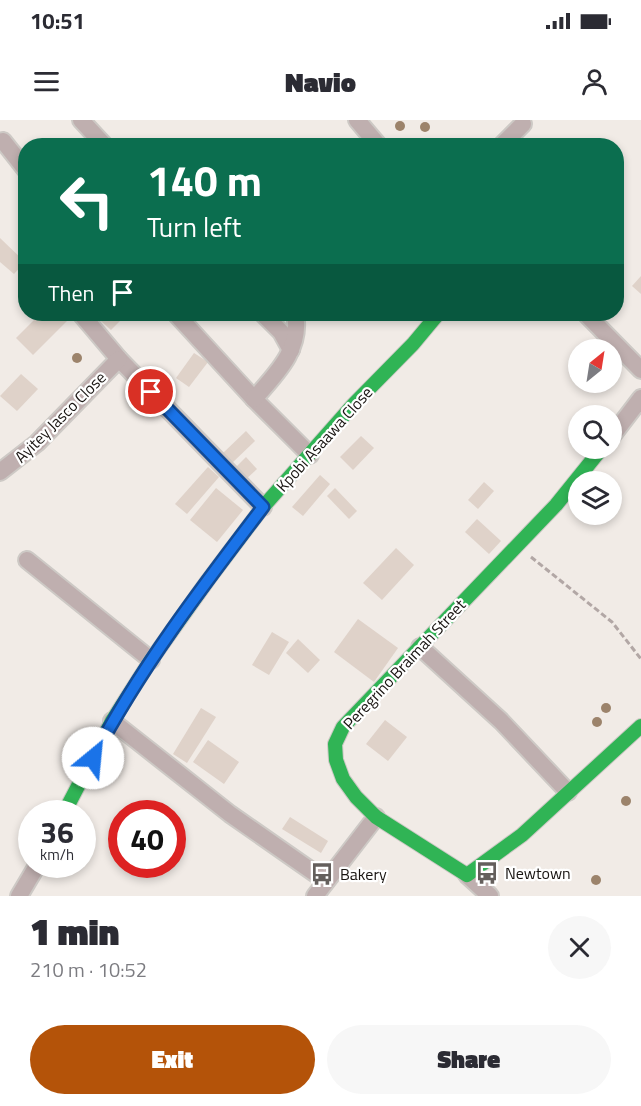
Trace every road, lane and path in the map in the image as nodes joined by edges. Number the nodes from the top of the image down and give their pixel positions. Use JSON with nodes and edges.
{"nodes":[{"id":1,"x":81,"y":120,"type":"edge"},
{"id":2,"x":357,"y":120,"type":"edge"},
{"id":3,"x":523,"y":124,"type":"dead end"},
{"id":4,"x":98,"y":138,"type":"edge"},
{"id":5,"x":372,"y":138,"type":"edge"},
{"id":6,"x":509,"y":138,"type":"edge"},
{"id":7,"x":3,"y":141,"type":"dead end"},
{"id":8,"x":18,"y":160,"type":"edge"},
{"id":9,"x":87,"y":321,"type":"edge"},
{"id":10,"x":182,"y":321,"type":"edge"},
{"id":11,"x":270,"y":321,"type":"edge"},
{"id":12,"x":295,"y":321,"type":"edge"},
{"id":13,"x":432,"y":321,"type":"edge"},
{"id":14,"x":593,"y":321,"type":"edge"},
{"id":15,"x":291,"y":350,"type":"junction"},
{"id":16,"x":119,"y":359,"type":"junction"},
{"id":17,"x":641,"y":370,"type":"edge"},
{"id":18,"x":641,"y":398,"type":"edge"},
{"id":19,"x":254,"y":399,"type":"junction"},
{"id":20,"x":622,"y":423,"type":"edge"},
{"id":21,"x":310,"y":455,"type":"junction"},
{"id":22,"x":593,"y":459,"type":"edge"},
{"id":23,"x":0,"y":472,"type":"edge"},
{"id":24,"x":263,"y":507,"type":"junction"},
{"id":25,"x":516,"y":546,"type":"junction"},
{"id":26,"x":27,"y":560,"type":"dead end"},
{"id":27,"x":420,"y":647,"type":"junction"},
{"id":28,"x":641,"y":659,"type":"edge"},
{"id":29,"x":151,"y":660,"type":"junction"},
{"id":30,"x":112,"y":721,"type":"junction"},
{"id":31,"x":641,"y":726,"type":"edge"},
{"id":32,"x":568,"y":792,"type":"junction"},
{"id":33,"x":71,"y":800,"type":"edge"},
{"id":34,"x":376,"y":818,"type":"junction"},
{"id":35,"x":467,"y":875,"type":"junction"},
{"id":36,"x":30,"y":878,"type":"edge"},
{"id":37,"x":326,"y":881,"type":"junction"},
{"id":38,"x":19,"y":896,"type":"edge"},
{"id":39,"x":315,"y":896,"type":"edge"},
{"id":40,"x":490,"y":896,"type":"edge"}],
"edges":[{"from":1,"to":4,"type":"street"},
{"from":2,"to":5,"type":"street"},
{"from":3,"to":6,"type":"street"},
{"from":7,"to":8,"type":"street"},
{"from":9,"to":16,"type":"street"},
{"from":10,"to":19,"type":"street"},
{"from":11,"to":15,"type":"street"},
{"from":12,"to":15,"type":"street"},
{"from":13,"to":21,"type":"street","name":"Kpobi Asaawa Close"},
{"from":14,"to":17,"type":"street"},
{"from":15,"to":19,"type":"street"},
{"from":16,"to":23,"type":"street","name":"Ayitey Jasco Close"},
{"from":16,"to":24,"type":"street"},
{"from":18,"to":20,"type":"street"},
{"from":19,"to":21,"type":"street"},
{"from":21,"to":24,"type":"street","name":"Kpobi Asaawa Close"},
{"from":22,"to":25,"type":"street","name":"Peregrino Braimah Street"},
{"from":24,"to":29,"type":"street","name":"Kpobi Asaawa Close"},
{"from":25,"to":27,"type":"street","name":"Peregrino Braimah Street"},
{"from":25,"to":28,"type":"path"},
{"from":26,"to":29,"type":"street"},
{"from":27,"to":32,"type":"street"},
{"from":27,"to":34,"type":"street","name":"Peregrino Braimah Street"},
{"from":29,"to":30,"type":"street","name":"Kpobi Asaawa Close"},
{"from":30,"to":33,"type":"street","name":"Kpobi Asaawa Close"},
{"from":30,"to":37,"type":"street"},
{"from":31,"to":32,"type":"street"},
{"from":32,"to":35,"type":"street"},
{"from":34,"to":35,"type":"street","name":"Peregrino Braimah Street"},
{"from":34,"to":37,"type":"street"},
{"from":35,"to":40,"type":"street"},
{"from":36,"to":38,"type":"street"},
{"from":37,"to":39,"type":"street"}]}
